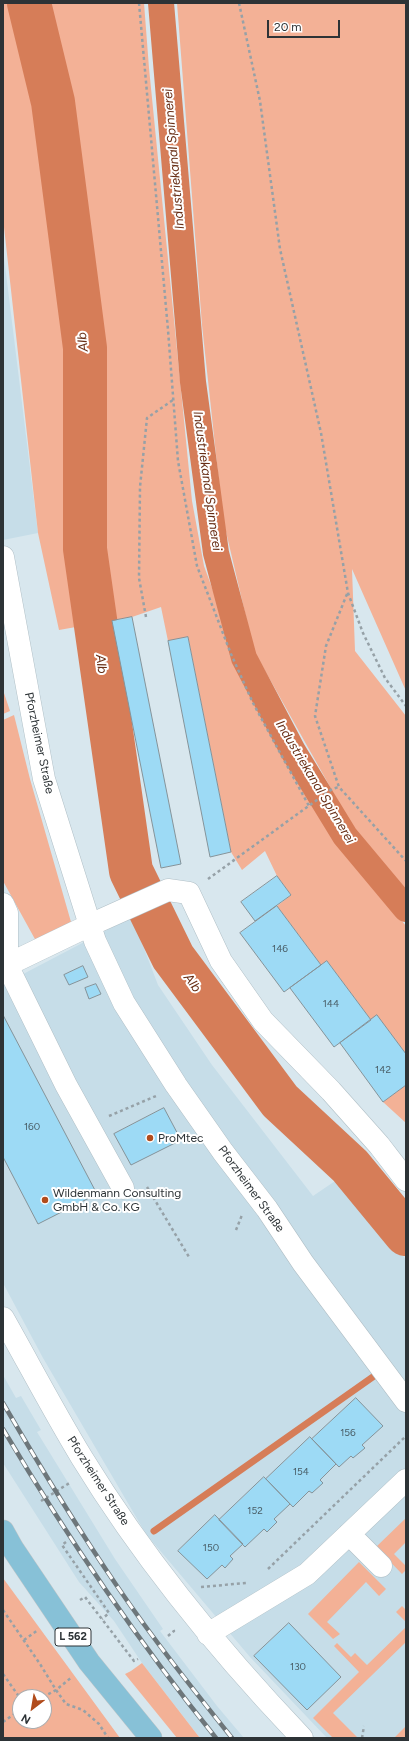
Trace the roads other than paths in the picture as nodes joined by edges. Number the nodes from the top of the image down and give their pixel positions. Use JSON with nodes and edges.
{"nodes":[{"id":1,"x":3,"y":557,"type":"edge"},
{"id":2,"x":4,"y":911,"type":"edge"},
{"id":3,"x":90,"y":925,"type":"junction"},
{"id":4,"x":7,"y":966,"type":"junction"},
{"id":5,"x":406,"y":1180,"type":"edge"},
{"id":6,"x":123,"y":1188,"type":"dead end"},
{"id":7,"x":3,"y":1318,"type":"edge"},
{"id":8,"x":406,"y":1401,"type":"edge"},
{"id":9,"x":406,"y":1480,"type":"edge"},
{"id":10,"x":3,"y":1531,"type":"edge"},
{"id":11,"x":349,"y":1534,"type":"junction"},
{"id":12,"x":381,"y":1566,"type":"dead end"},
{"id":13,"x":208,"y":1634,"type":"junction"},
{"id":14,"x":150,"y":1738,"type":"edge"},
{"id":15,"x":302,"y":1738,"type":"edge"}],
"edges":[{"from":1,"to":3,"type":"street","name":"Pforzheimer Straße"},
{"from":2,"to":4,"type":"street"},
{"from":3,"to":4,"type":"street"},
{"from":3,"to":5,"type":"street"},
{"from":3,"to":8,"type":"street","name":"Pforzheimer Straße"},
{"from":4,"to":6,"type":"street"},
{"from":7,"to":13,"type":"street","name":"Pforzheimer Straße"},
{"from":9,"to":11,"type":"street"},
{"from":10,"to":14,"type":"main road","number":"L 562"},
{"from":11,"to":12,"type":"street"},
{"from":11,"to":13,"type":"street"},
{"from":13,"to":15,"type":"street","name":"Pforzheimer Straße"}]}
